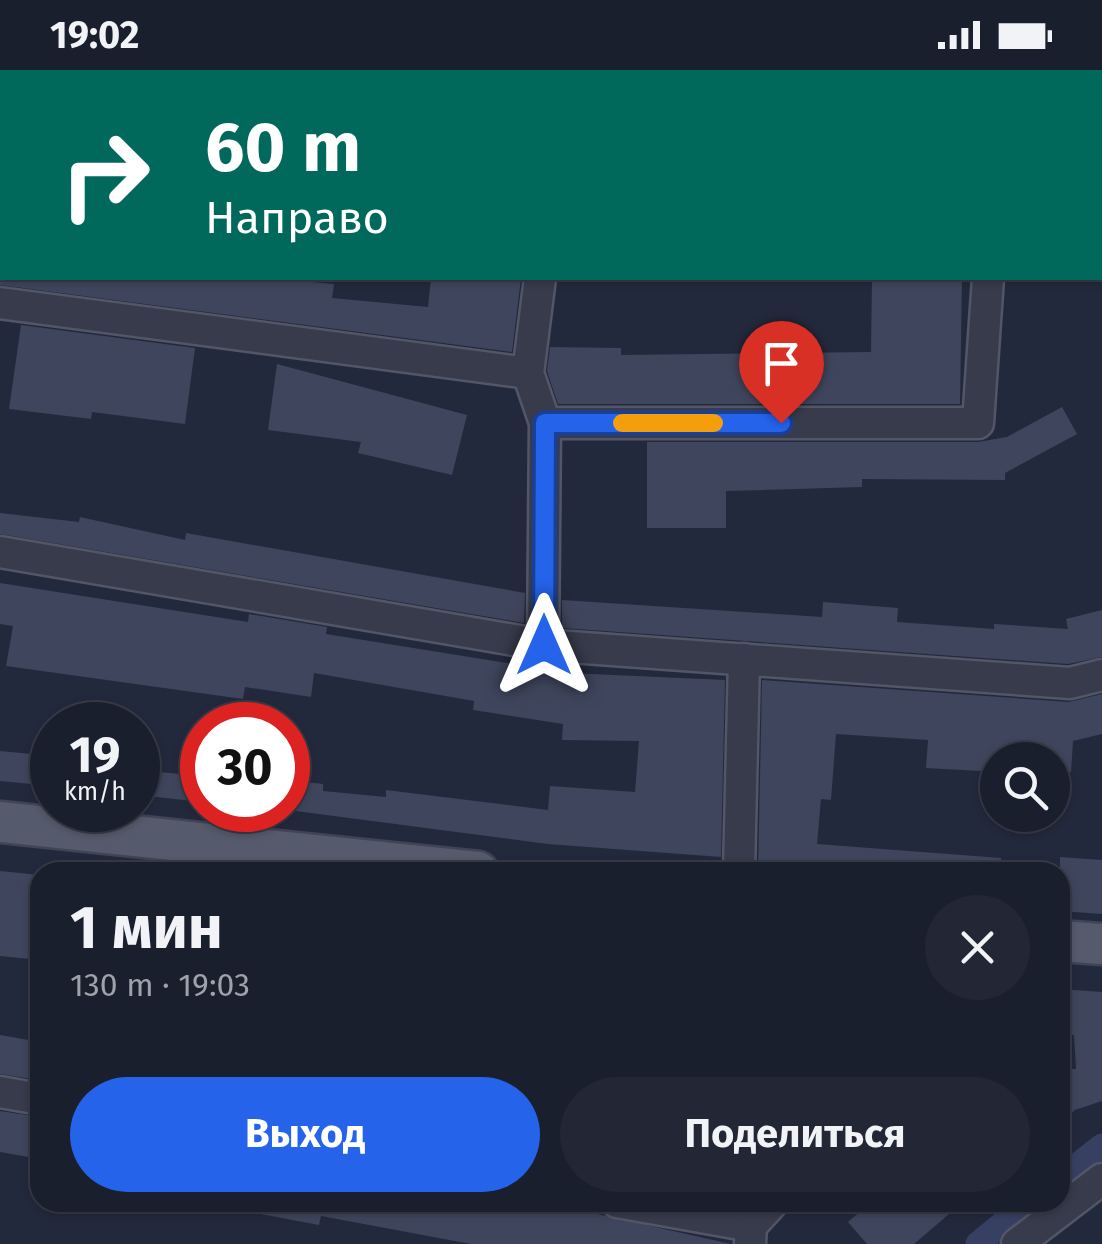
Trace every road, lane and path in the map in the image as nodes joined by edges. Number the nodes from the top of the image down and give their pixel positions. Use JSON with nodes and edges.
{"nodes":[{"id":1,"x":540,"y":280,"type":"edge"},
{"id":2,"x":988,"y":280,"type":"edge"},
{"id":3,"x":0,"y":303,"type":"edge"},
{"id":4,"x":528,"y":373,"type":"junction"},
{"id":5,"x":545,"y":423,"type":"junction"},
{"id":6,"x":0,"y":552,"type":"edge"},
{"id":7,"x":544,"y":645,"type":"junction"},
{"id":8,"x":744,"y":660,"type":"junction"},
{"id":9,"x":1102,"y":675,"type":"edge"},
{"id":10,"x":0,"y":822,"type":"edge"},
{"id":11,"x":382,"y":862,"type":"edge"},
{"id":12,"x":739,"y":862,"type":"edge"},
{"id":13,"x":1070,"y":942,"type":"edge"},
{"id":14,"x":1102,"y":944,"type":"edge"},
{"id":15,"x":0,"y":1092,"type":"edge"},
{"id":16,"x":30,"y":1097,"type":"edge"},
{"id":17,"x":1102,"y":1179,"type":"edge"},
{"id":18,"x":1070,"y":1203,"type":"edge"},
{"id":19,"x":658,"y":1212,"type":"edge"},
{"id":20,"x":766,"y":1212,"type":"edge"},
{"id":21,"x":1058,"y":1212,"type":"edge"},
{"id":22,"x":751,"y":1235,"type":"edge"},
{"id":23,"x":1016,"y":1244,"type":"edge"}],
"edges":[{"from":1,"to":4,"type":"street"},
{"from":2,"to":5,"type":"street"},
{"from":3,"to":4,"type":"street"},
{"from":4,"to":5,"type":"street"},
{"from":5,"to":7,"type":"street"},
{"from":6,"to":7,"type":"street"},
{"from":7,"to":8,"type":"street"},
{"from":8,"to":9,"type":"street"},
{"from":8,"to":12,"type":"street"},
{"from":10,"to":11,"type":"main road"},
{"from":13,"to":14,"type":"main road"},
{"from":15,"to":16,"type":"street"},
{"from":17,"to":18,"type":"street"},
{"from":19,"to":22,"type":"street"},
{"from":20,"to":22,"type":"street"},
{"from":21,"to":23,"type":"street"}]}
